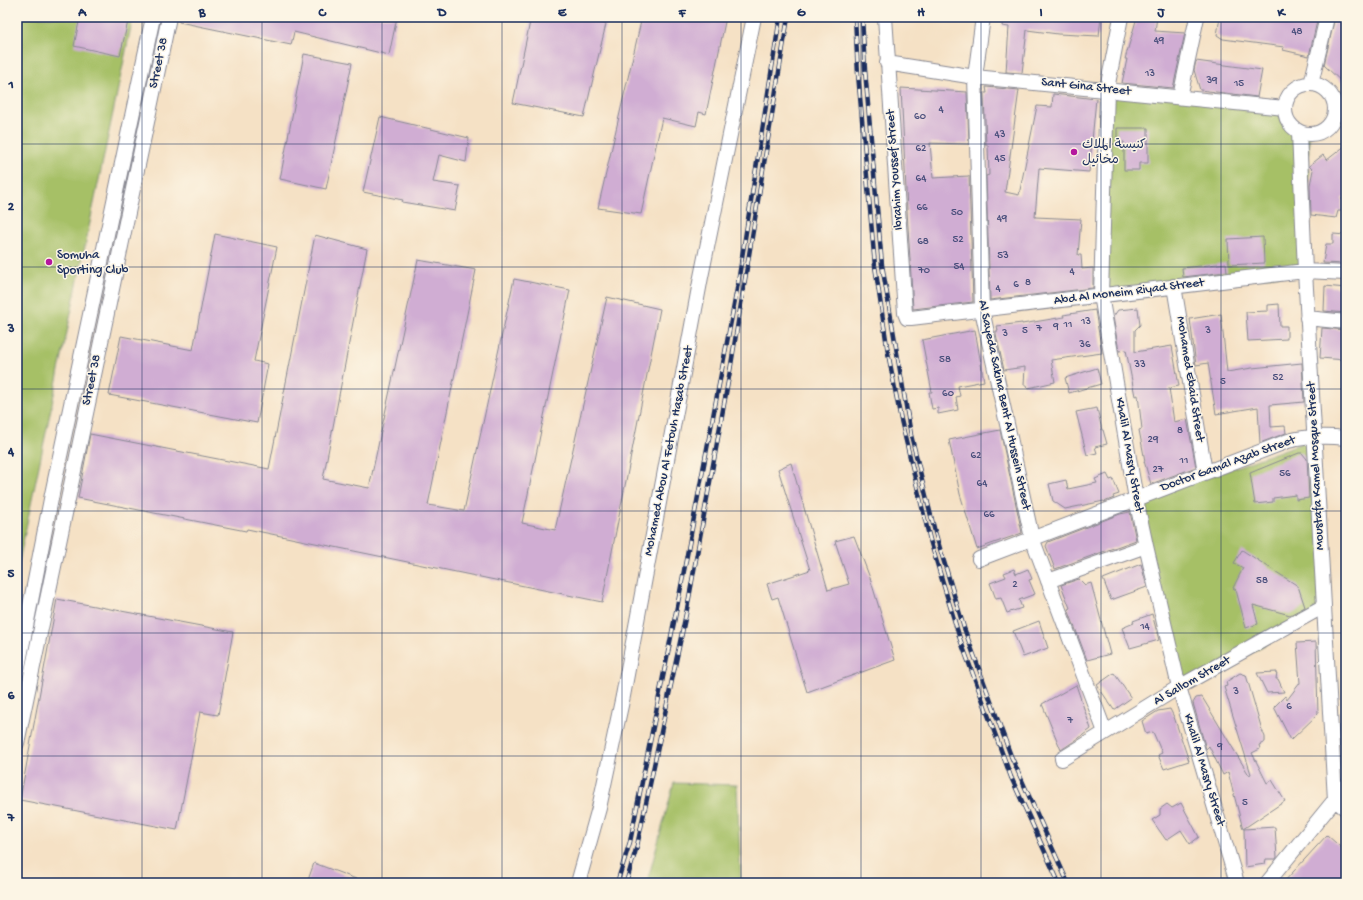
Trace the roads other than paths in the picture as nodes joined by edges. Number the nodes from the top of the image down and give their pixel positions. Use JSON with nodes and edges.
{"nodes":[{"id":1,"x":153,"y":17,"type":"edge"},
{"id":2,"x":169,"y":17,"type":"edge"},
{"id":3,"x":754,"y":17,"type":"edge"},
{"id":4,"x":885,"y":17,"type":"edge"},
{"id":5,"x":983,"y":17,"type":"edge"},
{"id":6,"x":1121,"y":17,"type":"edge"},
{"id":7,"x":1197,"y":17,"type":"edge"},
{"id":8,"x":1327,"y":17,"type":"edge"},
{"id":9,"x":887,"y":63,"type":"junction"},
{"id":10,"x":975,"y":76,"type":"junction"},
{"id":11,"x":1311,"y":84,"type":"junction"},
{"id":12,"x":1107,"y":90,"type":"junction"},
{"id":13,"x":1180,"y":97,"type":"junction"},
{"id":14,"x":1285,"y":108,"type":"junction"},
{"id":15,"x":1340,"y":112,"type":"edge"},
{"id":16,"x":1299,"y":132,"type":"junction"},
{"id":17,"x":1305,"y":271,"type":"junction"},
{"id":18,"x":1346,"y":273,"type":"edge"},
{"id":19,"x":1174,"y":286,"type":"junction"},
{"id":20,"x":1101,"y":295,"type":"junction"},
{"id":21,"x":94,"y":298,"type":"junction"},
{"id":22,"x":108,"y":302,"type":"junction"},
{"id":23,"x":982,"y":310,"type":"junction"},
{"id":24,"x":912,"y":318,"type":"joint"},
{"id":25,"x":1307,"y":318,"type":"junction"},
{"id":26,"x":1346,"y":322,"type":"edge"},
{"id":27,"x":1314,"y":436,"type":"junction"},
{"id":28,"x":1346,"y":438,"type":"edge"},
{"id":29,"x":1205,"y":472,"type":"junction"},
{"id":30,"x":1136,"y":499,"type":"junction"},
{"id":31,"x":1032,"y":538,"type":"junction"},
{"id":32,"x":1146,"y":546,"type":"junction"},
{"id":33,"x":979,"y":559,"type":"dead end"},
{"id":34,"x":1048,"y":581,"type":"junction"},
{"id":35,"x":1324,"y":606,"type":"junction"},
{"id":36,"x":17,"y":672,"type":"edge"},
{"id":37,"x":1179,"y":687,"type":"junction"},
{"id":38,"x":1105,"y":732,"type":"junction"},
{"id":39,"x":17,"y":743,"type":"edge"},
{"id":40,"x":1062,"y":759,"type":"dead end"},
{"id":41,"x":1346,"y":786,"type":"edge"},
{"id":42,"x":1335,"y":800,"type":"junction"},
{"id":43,"x":1346,"y":809,"type":"edge"},
{"id":44,"x":578,"y":883,"type":"edge"},
{"id":45,"x":1237,"y":883,"type":"edge"},
{"id":46,"x":1267,"y":883,"type":"edge"}],
"edges":[{"from":1,"to":21,"type":"street","name":"Street 38"},
{"from":2,"to":22,"type":"street","name":"Street 38"},
{"from":3,"to":44,"type":"street","name":"Mohamed Abou Al Fetouh Hasab Street"},
{"from":4,"to":9,"type":"street","name":"Ibrahim Youssef Street"},
{"from":5,"to":10,"type":"street","name":"Al Sayeda Sakina Bent Al Hussein Street"},
{"from":6,"to":12,"type":"street","name":"Khalil Al Masry Street"},
{"from":7,"to":13,"type":"street"},
{"from":8,"to":11,"type":"street"},
{"from":9,"to":10,"type":"street","name":"Sant Gina Street"},
{"from":9,"to":24,"type":"street","name":"Ibrahim Youssef Street"},
{"from":10,"to":12,"type":"street","name":"Sant Gina Street"},
{"from":10,"to":23,"type":"street","name":"Al Sayeda Sakina Bent Al Hussein Street"},
{"from":11,"to":14,"type":"street"},
{"from":11,"to":15,"type":"street"},
{"from":12,"to":13,"type":"street","name":"Sant Gina Street"},
{"from":12,"to":20,"type":"street","name":"Khalil Al Masry Street"},
{"from":13,"to":14,"type":"street","name":"Sant Gina Street"},
{"from":14,"to":16,"type":"street"},
{"from":15,"to":16,"type":"street"},
{"from":16,"to":17,"type":"street","name":"Moustafa Kamel Mosque Street"},
{"from":17,"to":18,"type":"street","name":"Abd Al Moneim Riyad Street"},
{"from":17,"to":19,"type":"street","name":"Abd Al Moneim Riyad Street"},
{"from":17,"to":25,"type":"street","name":"Moustafa Kamel Mosque Street"},
{"from":19,"to":20,"type":"street","name":"Abd Al Moneim Riyad Street"},
{"from":19,"to":29,"type":"street","name":"Mohamed Ebaid Street"},
{"from":20,"to":23,"type":"street","name":"Abd Al Moneim Riyad Street"},
{"from":20,"to":30,"type":"street","name":"Khalil Al Masry Street"},
{"from":21,"to":22,"type":"street"},
{"from":21,"to":36,"type":"street","name":"Street 38"},
{"from":22,"to":39,"type":"street","name":"Street 38"},
{"from":23,"to":24,"type":"street","name":"Abd Al Moneim Riyad Street"},
{"from":23,"to":31,"type":"street","name":"Al Sayeda Sakina Bent Al Hussein Street"},
{"from":25,"to":26,"type":"street"},
{"from":25,"to":27,"type":"street","name":"Moustafa Kamel Mosque Street"},
{"from":27,"to":28,"type":"street","name":"Doctor Gamal Azab Street"},
{"from":27,"to":29,"type":"street","name":"Doctor Gamal Azab Street"},
{"from":27,"to":35,"type":"street","name":"Moustafa Kamel Mosque Street"},
{"from":29,"to":30,"type":"street","name":"Doctor Gamal Azab Street"},
{"from":30,"to":31,"type":"street","name":"Doctor Gamal Azab Street"},
{"from":30,"to":32,"type":"street","name":"Khalil Al Masry Street"},
{"from":31,"to":33,"type":"street","name":"Doctor Gamal Azab Street"},
{"from":31,"to":34,"type":"street","name":"Al Sayeda Sakina Bent Al Hussein Street"},
{"from":32,"to":34,"type":"street"},
{"from":32,"to":37,"type":"street","name":"Khalil Al Masry Street"},
{"from":34,"to":38,"type":"street","name":"Al Sayeda Sakina Bent Al Hussein Street"},
{"from":35,"to":37,"type":"street","name":"Al Sallom Street"},
{"from":35,"to":42,"type":"street","name":"Moustafa Kamel Mosque Street"},
{"from":37,"to":38,"type":"street","name":"Al Sallom Street"},
{"from":37,"to":45,"type":"street","name":"Khalil Al Masry Street"},
{"from":38,"to":40,"type":"street","name":"Al Sallom Street"},
{"from":41,"to":42,"type":"street"},
{"from":42,"to":43,"type":"street"},
{"from":42,"to":46,"type":"street"}]}
